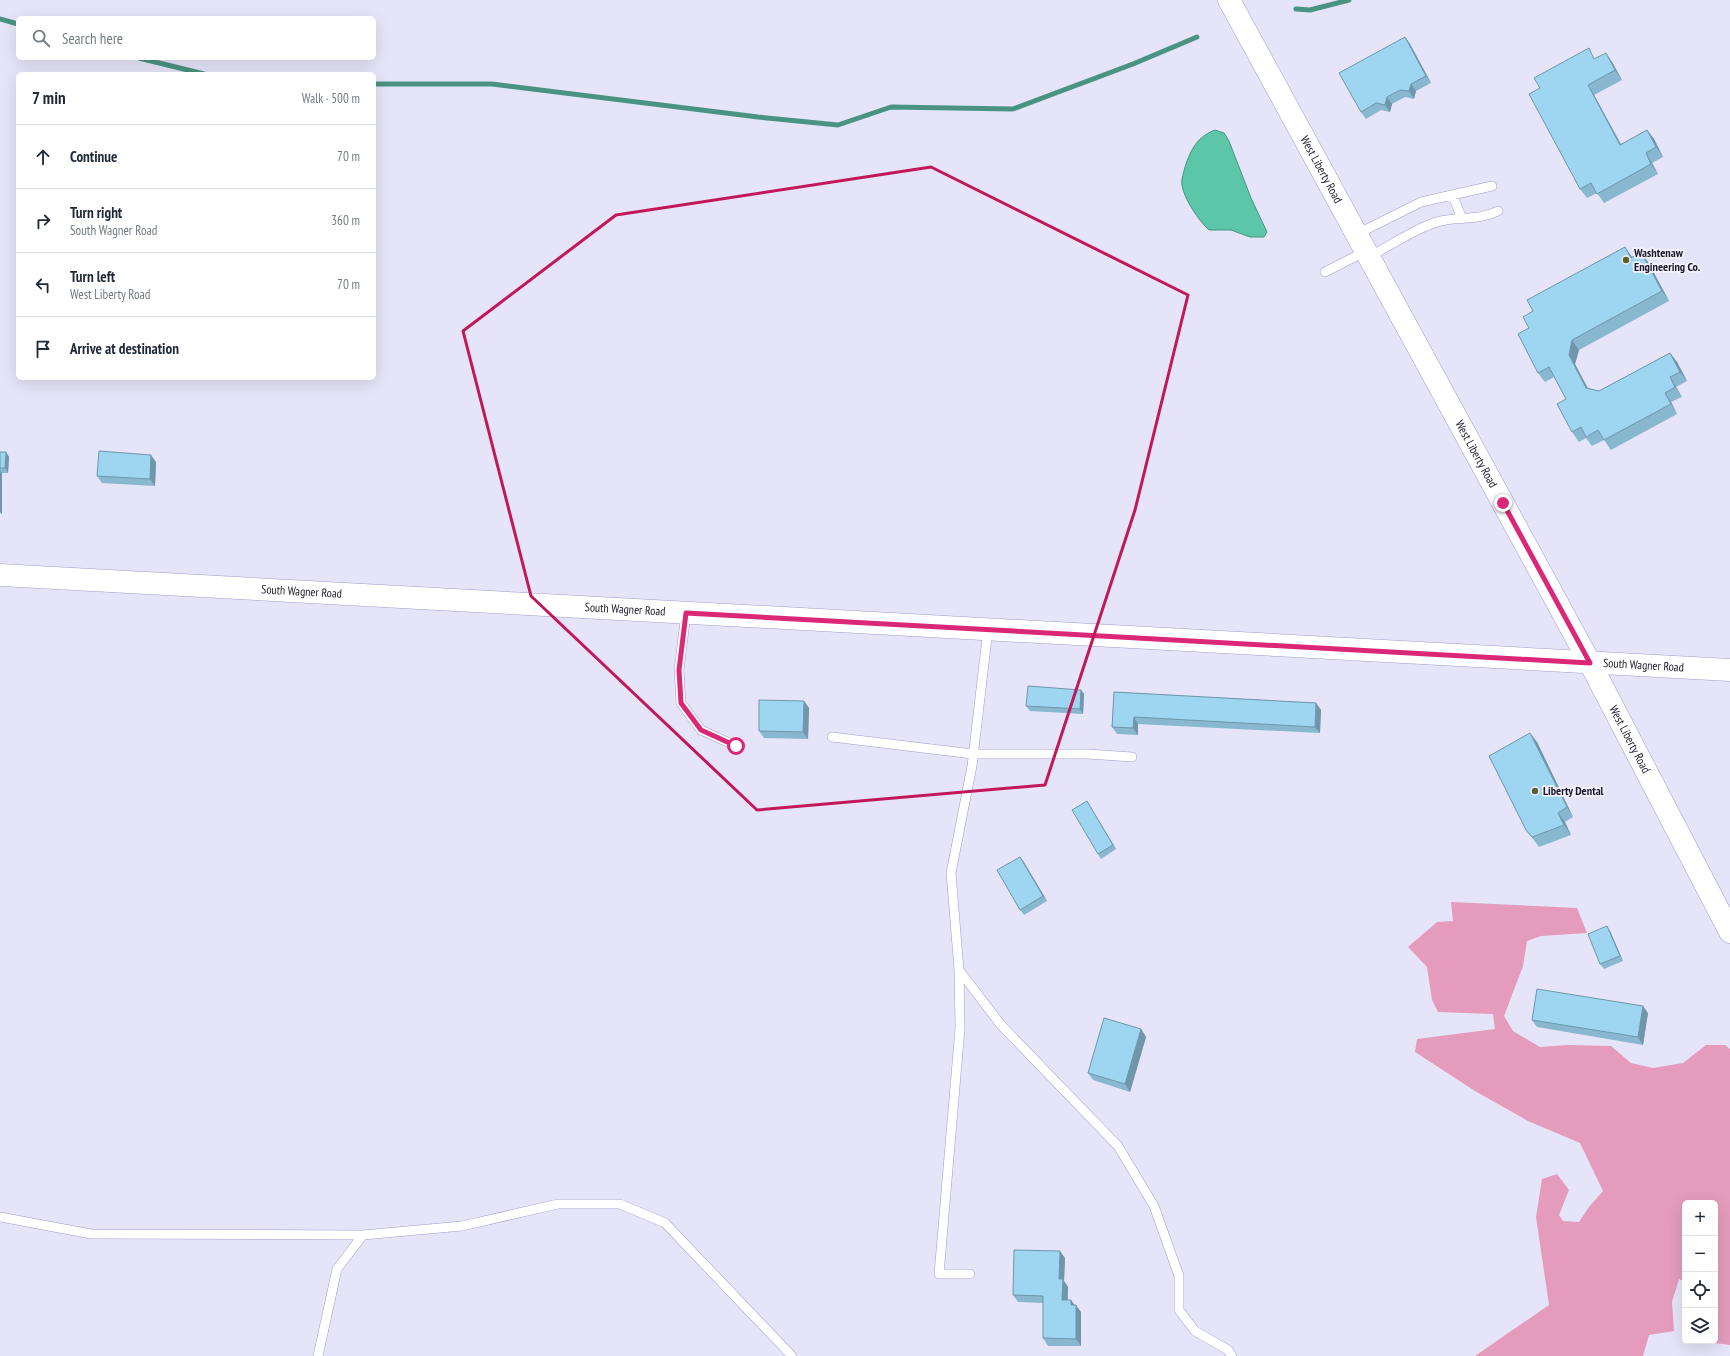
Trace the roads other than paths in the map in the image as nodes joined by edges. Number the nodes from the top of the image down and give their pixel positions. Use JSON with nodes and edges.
{"nodes":[{"id":1,"x":1229,"y":0,"type":"edge"},
{"id":2,"x":1492,"y":186,"type":"dead end"},
{"id":3,"x":1453,"y":196,"type":"junction"},
{"id":4,"x":1498,"y":210,"type":"dead end"},
{"id":5,"x":1462,"y":219,"type":"junction"},
{"id":6,"x":1364,"y":248,"type":"junction"},
{"id":7,"x":1325,"y":272,"type":"dead end"},
{"id":8,"x":0,"y":575,"type":"edge"},
{"id":9,"x":686,"y":613,"type":"junction"},
{"id":10,"x":988,"y":629,"type":"junction"},
{"id":11,"x":1590,"y":663,"type":"junction"},
{"id":12,"x":1730,"y":670,"type":"edge"},
{"id":13,"x":832,"y":737,"type":"dead end"},
{"id":14,"x":736,"y":746,"type":"dead end"},
{"id":15,"x":973,"y":754,"type":"junction"},
{"id":16,"x":1132,"y":757,"type":"dead end"},
{"id":17,"x":1730,"y":932,"type":"edge"},
{"id":18,"x":959,"y":970,"type":"junction"},
{"id":19,"x":0,"y":1217,"type":"edge"},
{"id":20,"x":363,"y":1235,"type":"junction"},
{"id":21,"x":970,"y":1274,"type":"dead end"},
{"id":22,"x":318,"y":1356,"type":"edge"},
{"id":23,"x":792,"y":1356,"type":"edge"},
{"id":24,"x":1232,"y":1356,"type":"edge"}],
"edges":[{"from":1,"to":6,"type":"main road","name":"West Liberty Road"},
{"from":2,"to":3,"type":"lane"},
{"from":3,"to":5,"type":"lane"},
{"from":3,"to":6,"type":"lane"},
{"from":4,"to":5,"type":"lane"},
{"from":5,"to":6,"type":"lane"},
{"from":6,"to":7,"type":"lane"},
{"from":6,"to":11,"type":"main road","name":"West Liberty Road"},
{"from":8,"to":9,"type":"main road","name":"South Wagner Road"},
{"from":9,"to":10,"type":"main road","name":"South Wagner Road"},
{"from":9,"to":14,"type":"lane"},
{"from":10,"to":11,"type":"main road","name":"South Wagner Road"},
{"from":10,"to":15,"type":"lane"},
{"from":11,"to":12,"type":"main road","name":"South Wagner Road"},
{"from":11,"to":17,"type":"main road","name":"West Liberty Road"},
{"from":13,"to":15,"type":"lane"},
{"from":15,"to":16,"type":"lane"},
{"from":15,"to":18,"type":"lane"},
{"from":18,"to":21,"type":"lane"},
{"from":18,"to":24,"type":"lane"},
{"from":19,"to":20,"type":"lane"},
{"from":20,"to":22,"type":"lane"},
{"from":20,"to":23,"type":"lane"}]}
